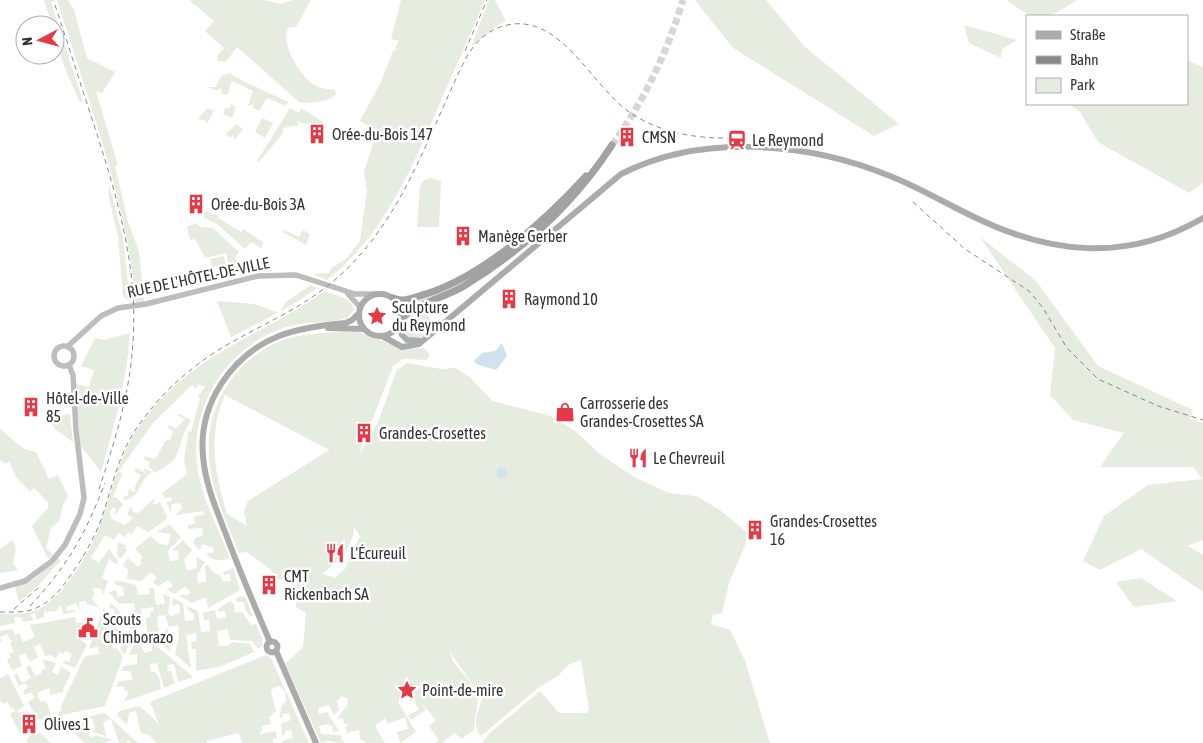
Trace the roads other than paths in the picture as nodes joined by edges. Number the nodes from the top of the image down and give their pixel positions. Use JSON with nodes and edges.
{"nodes":[{"id":1,"x":1203,"y":218,"type":"edge"},
{"id":2,"x":344,"y":292,"type":"junction"},
{"id":3,"x":384,"y":294,"type":"junction"},
{"id":4,"x":393,"y":298,"type":"junction"},
{"id":5,"x":359,"y":310,"type":"junction"},
{"id":6,"x":400,"y":323,"type":"junction"},
{"id":7,"x":317,"y":327,"type":"junction"},
{"id":8,"x":364,"y":329,"type":"junction"},
{"id":9,"x":382,"y":336,"type":"junction"},
{"id":10,"x":423,"y":340,"type":"junction"},
{"id":11,"x":68,"y":347,"type":"junction"},
{"id":12,"x":69,"y":365,"type":"junction"},
{"id":13,"x":0,"y":588,"type":"edge"},
{"id":14,"x":315,"y":743,"type":"edge"}],
"edges":[{"from":1,"to":10,"type":"main road"},
{"from":2,"to":3,"type":"main road","name":"RUE DE L'HÔTEL-DE-VILLE"},
{"from":2,"to":5,"type":"main road","name":"RUE DE L'HÔTEL-DE-VILLE"},
{"from":2,"to":11,"type":"main road","name":"RUE DE L'HÔTEL-DE-VILLE"},
{"from":3,"to":4,"type":"main road"},
{"from":3,"to":5,"type":"main road"},
{"from":4,"to":6,"type":"main road"},
{"from":4,"to":6,"type":"highway"},
{"from":5,"to":7,"type":"main road"},
{"from":5,"to":8,"type":"main road"},
{"from":6,"to":9,"type":"main road"},
{"from":6,"to":10,"type":"main road"},
{"from":7,"to":8,"type":"main road"},
{"from":7,"to":14,"type":"main road"},
{"from":8,"to":9,"type":"main road"},
{"from":9,"to":10,"type":"main road"},
{"from":11,"to":12,"type":"main road"},
{"from":11,"to":12,"type":"main road"},
{"from":12,"to":13,"type":"main road"}]}
